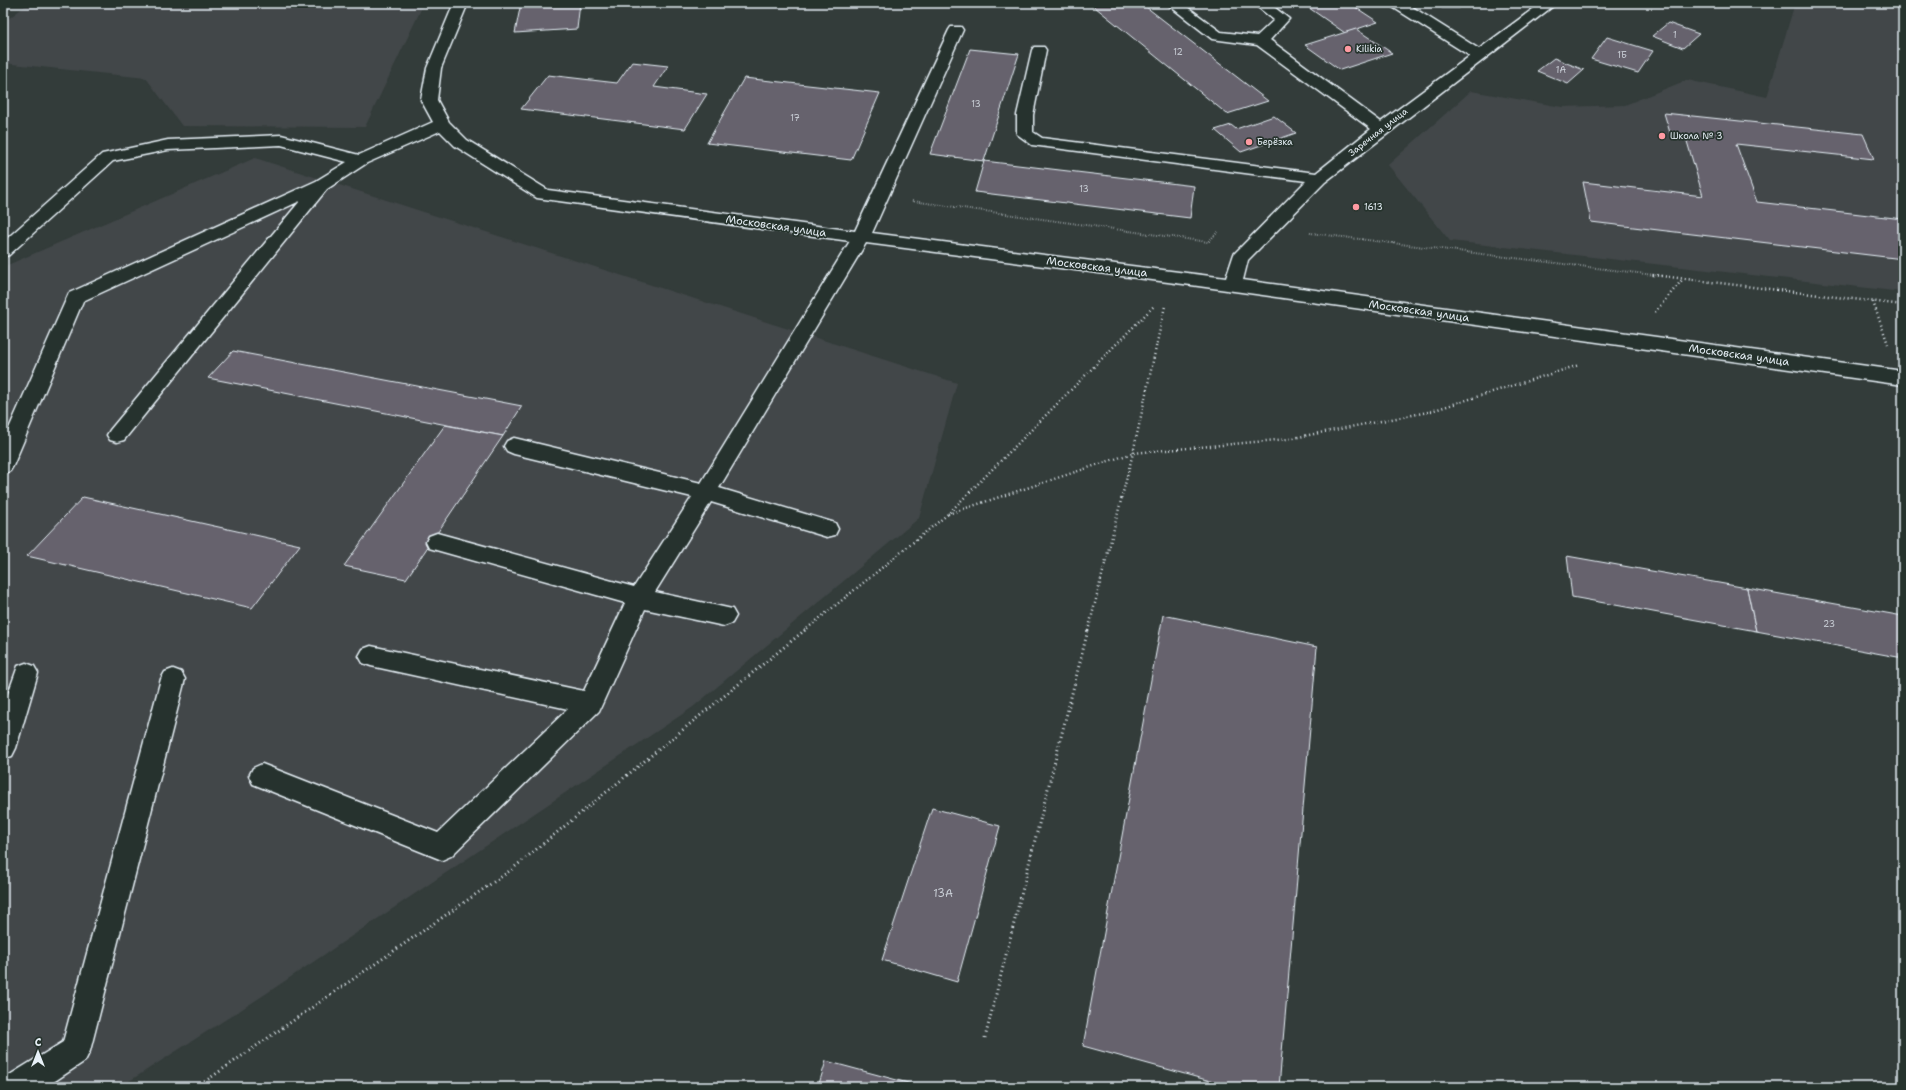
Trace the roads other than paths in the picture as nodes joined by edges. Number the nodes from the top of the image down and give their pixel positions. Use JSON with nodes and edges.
{"nodes":[{"id":1,"x":461,"y":3,"type":"edge"},
{"id":2,"x":1173,"y":3,"type":"edge"},
{"id":3,"x":1260,"y":3,"type":"edge"},
{"id":4,"x":1396,"y":3,"type":"edge"},
{"id":5,"x":1550,"y":3,"type":"edge"},
{"id":6,"x":956,"y":30,"type":"dead end"},
{"id":7,"x":1261,"y":41,"type":"junction"},
{"id":8,"x":1039,"y":50,"type":"dead end"},
{"id":9,"x":1479,"y":55,"type":"junction"},
{"id":10,"x":442,"y":124,"type":"junction"},
{"id":11,"x":1381,"y":129,"type":"junction"},
{"id":12,"x":361,"y":160,"type":"junction"},
{"id":13,"x":1319,"y":178,"type":"junction"},
{"id":14,"x":322,"y":185,"type":"junction"},
{"id":15,"x":861,"y":237,"type":"junction"},
{"id":16,"x":3,"y":251,"type":"edge"},
{"id":17,"x":1233,"y":285,"type":"junction"},
{"id":18,"x":1902,"y":381,"type":"edge"},
{"id":19,"x":117,"y":435,"type":"dead end"},
{"id":20,"x":514,"y":446,"type":"dead end"},
{"id":21,"x":3,"y":466,"type":"edge"},
{"id":22,"x":706,"y":492,"type":"junction"},
{"id":23,"x":826,"y":529,"type":"dead end"},
{"id":24,"x":437,"y":542,"type":"dead end"},
{"id":25,"x":639,"y":598,"type":"junction"},
{"id":26,"x":724,"y":616,"type":"dead end"},
{"id":27,"x":371,"y":656,"type":"dead end"},
{"id":28,"x":26,"y":673,"type":"dead end"},
{"id":29,"x":173,"y":679,"type":"dead end"},
{"id":30,"x":590,"y":703,"type":"junction"},
{"id":31,"x":3,"y":748,"type":"edge"},
{"id":32,"x":262,"y":776,"type":"dead end"},
{"id":33,"x":19,"y":1087,"type":"edge"}],
"edges":[{"from":1,"to":10,"type":"street","name":"Московская улица"},
{"from":2,"to":7,"type":"street"},
{"from":3,"to":7,"type":"street"},
{"from":4,"to":9,"type":"street"},
{"from":5,"to":9,"type":"street","name":"Заречная улица"},
{"from":6,"to":15,"type":"street"},
{"from":7,"to":11,"type":"street"},
{"from":8,"to":13,"type":"street"},
{"from":9,"to":11,"type":"street","name":"Заречная улица"},
{"from":10,"to":12,"type":"street"},
{"from":10,"to":15,"type":"street","name":"Московская улица"},
{"from":11,"to":13,"type":"street","name":"Заречная улица"},
{"from":12,"to":14,"type":"street"},
{"from":12,"to":16,"type":"street"},
{"from":13,"to":17,"type":"street","name":"Заречная улица"},
{"from":14,"to":19,"type":"street"},
{"from":14,"to":21,"type":"street"},
{"from":15,"to":17,"type":"street","name":"Московская улица"},
{"from":15,"to":22,"type":"street"},
{"from":17,"to":18,"type":"street","name":"Московская улица"},
{"from":20,"to":22,"type":"street"},
{"from":22,"to":23,"type":"street"},
{"from":22,"to":25,"type":"street"},
{"from":24,"to":25,"type":"street"},
{"from":25,"to":26,"type":"street"},
{"from":25,"to":30,"type":"street"},
{"from":27,"to":30,"type":"street"},
{"from":28,"to":31,"type":"street"},
{"from":29,"to":33,"type":"street"},
{"from":30,"to":32,"type":"street"}]}
